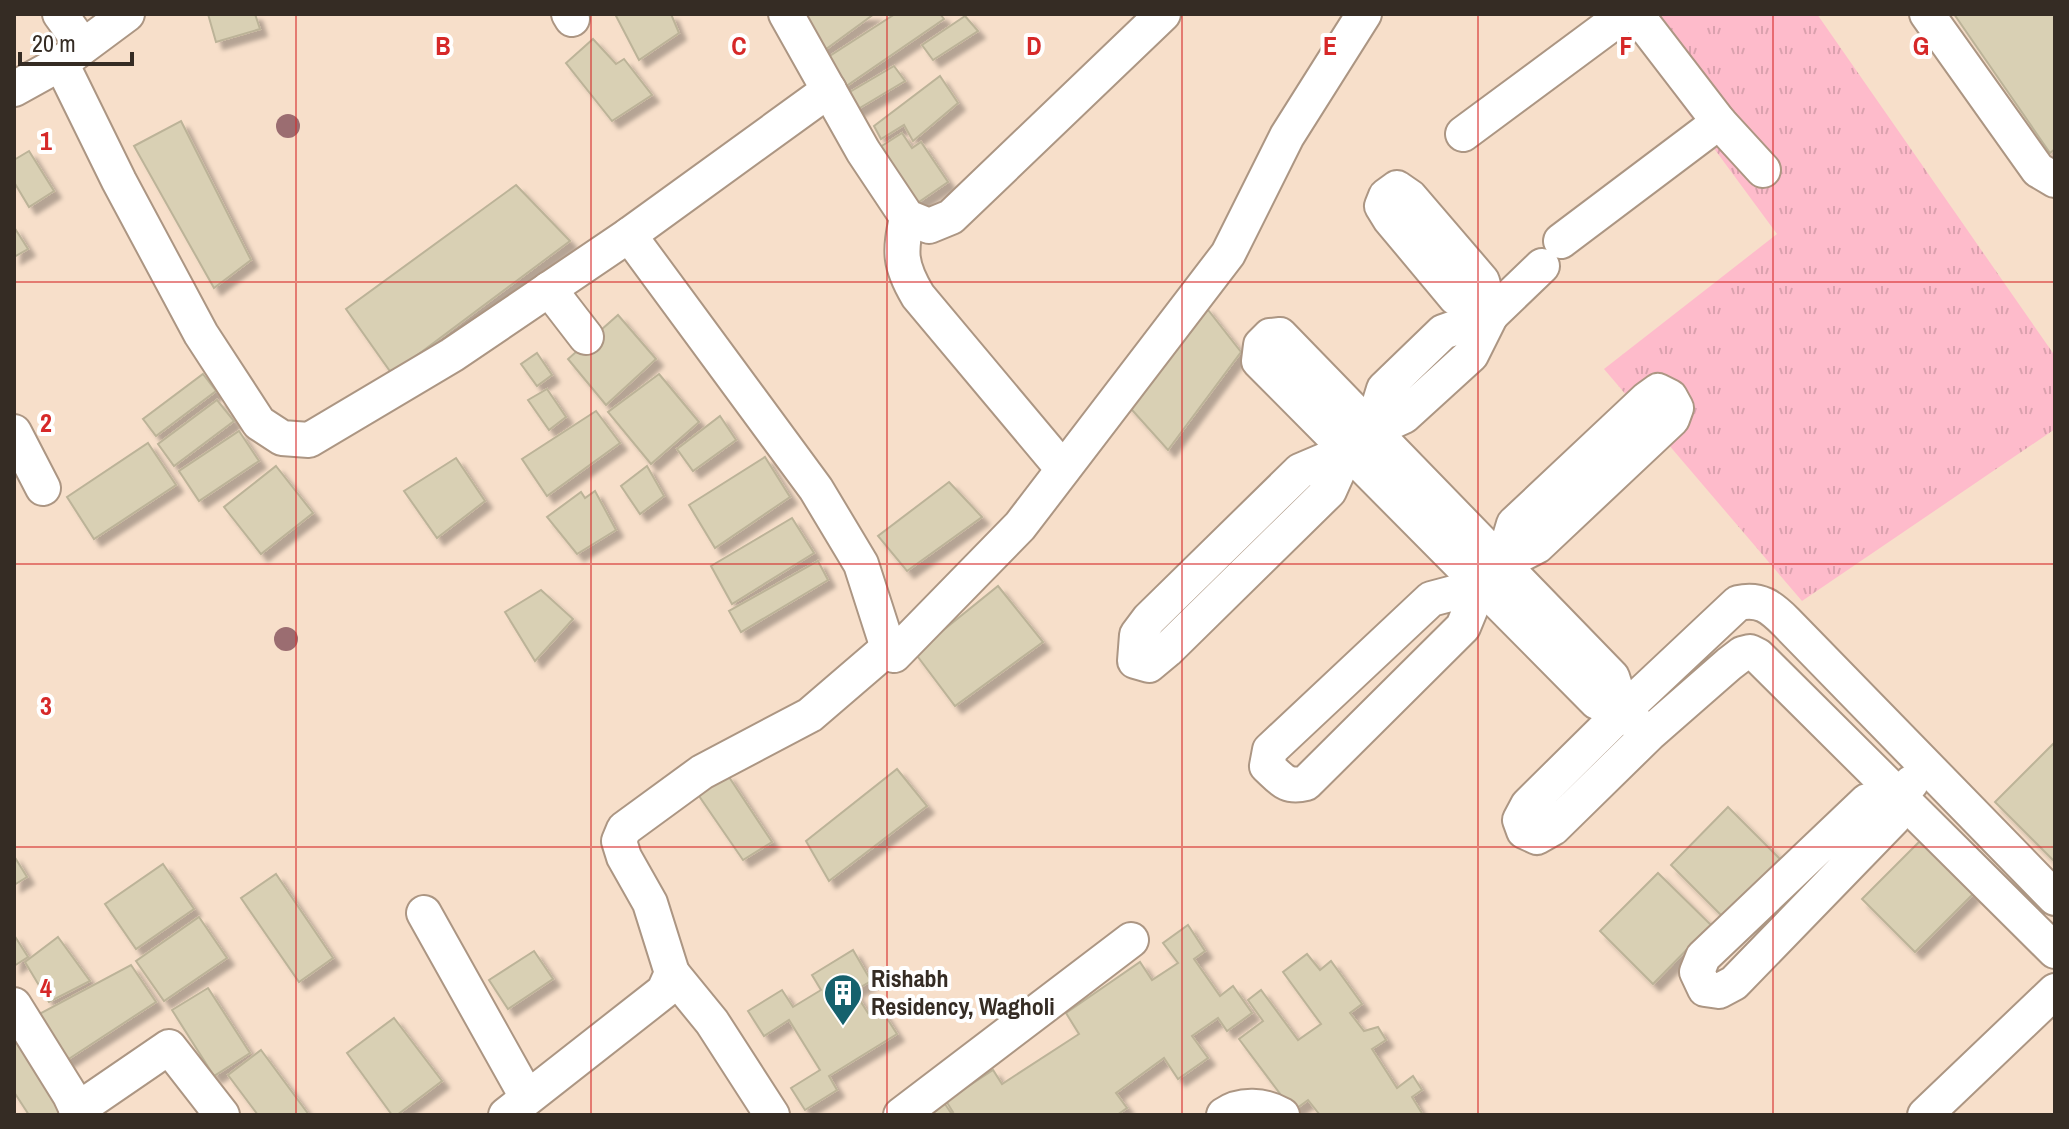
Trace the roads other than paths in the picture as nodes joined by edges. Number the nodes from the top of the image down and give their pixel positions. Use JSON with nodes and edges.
{"nodes":[{"id":1,"x":60,"y":14,"type":"edge"},
{"id":2,"x":127,"y":14,"type":"edge"},
{"id":3,"x":786,"y":14,"type":"edge"},
{"id":4,"x":1163,"y":14,"type":"edge"},
{"id":5,"x":1364,"y":14,"type":"edge"},
{"id":6,"x":1625,"y":14,"type":"edge"},
{"id":7,"x":1636,"y":14,"type":"edge"},
{"id":8,"x":1927,"y":14,"type":"edge"},
{"id":9,"x":72,"y":54,"type":"junction"},
{"id":10,"x":14,"y":89,"type":"edge"},
{"id":11,"x":829,"y":90,"type":"junction"},
{"id":12,"x":1719,"y":122,"type":"junction"},
{"id":13,"x":1463,"y":134,"type":"dead end"},
{"id":14,"x":1763,"y":170,"type":"dead end"},
{"id":15,"x":2055,"y":180,"type":"edge"},
{"id":16,"x":907,"y":217,"type":"junction"},
{"id":17,"x":629,"y":235,"type":"junction"},
{"id":18,"x":549,"y":289,"type":"junction"},
{"id":19,"x":586,"y":337,"type":"dead end"},
{"id":20,"x":14,"y":432,"type":"edge"},
{"id":21,"x":1359,"y":441,"type":"junction"},
{"id":22,"x":1063,"y":469,"type":"junction"},
{"id":23,"x":43,"y":488,"type":"dead end"},
{"id":24,"x":1491,"y":575,"type":"junction"},
{"id":25,"x":1751,"y":600,"type":"junction"},
{"id":26,"x":888,"y":648,"type":"junction"},
{"id":27,"x":1750,"y":652,"type":"junction"},
{"id":28,"x":1623,"y":711,"type":"junction"},
{"id":29,"x":1649,"y":734,"type":"junction"},
{"id":30,"x":1928,"y":765,"type":"junction"},
{"id":31,"x":1899,"y":796,"type":"junction"},
{"id":32,"x":2055,"y":898,"type":"edge"},
{"id":33,"x":424,"y":913,"type":"dead end"},
{"id":34,"x":1131,"y":940,"type":"dead end"},
{"id":35,"x":2055,"y":951,"type":"edge"},
{"id":36,"x":672,"y":973,"type":"junction"},
{"id":37,"x":2055,"y":991,"type":"edge"},
{"id":38,"x":14,"y":1005,"type":"edge"},
{"id":39,"x":516,"y":1106,"type":"edge"},
{"id":40,"x":77,"y":1112,"type":"edge"},
{"id":41,"x":222,"y":1115,"type":"edge"},
{"id":42,"x":772,"y":1115,"type":"edge"},
{"id":43,"x":901,"y":1115,"type":"edge"},
{"id":44,"x":1224,"y":1115,"type":"edge"},
{"id":45,"x":1282,"y":1115,"type":"edge"},
{"id":46,"x":1925,"y":1115,"type":"edge"}],
"edges":[{"from":1,"to":9,"type":"street"},
{"from":2,"to":9,"type":"street"},
{"from":3,"to":11,"type":"street"},
{"from":4,"to":16,"type":"street"},
{"from":5,"to":22,"type":"street"},
{"from":6,"to":13,"type":"street"},
{"from":7,"to":12,"type":"street"},
{"from":8,"to":15,"type":"street"},
{"from":9,"to":10,"type":"street"},
{"from":9,"to":18,"type":"street"},
{"from":11,"to":16,"type":"street"},
{"from":11,"to":17,"type":"street"},
{"from":12,"to":14,"type":"street"},
{"from":12,"to":21,"type":"street"},
{"from":16,"to":22,"type":"street"},
{"from":17,"to":18,"type":"street"},
{"from":17,"to":26,"type":"street"},
{"from":18,"to":19,"type":"street"},
{"from":20,"to":23,"type":"street"},
{"from":21,"to":21,"type":"street"},
{"from":21,"to":24,"type":"street"},
{"from":22,"to":26,"type":"street"},
{"from":24,"to":24,"type":"street"},
{"from":24,"to":24,"type":"street"},
{"from":24,"to":28,"type":"street"},
{"from":25,"to":27,"type":"street"},
{"from":25,"to":28,"type":"street"},
{"from":25,"to":30,"type":"street"},
{"from":26,"to":36,"type":"street"},
{"from":27,"to":29,"type":"street"},
{"from":27,"to":31,"type":"street"},
{"from":28,"to":29,"type":"street"},
{"from":28,"to":29,"type":"street"},
{"from":30,"to":31,"type":"street"},
{"from":30,"to":32,"type":"street"},
{"from":31,"to":31,"type":"street"},
{"from":31,"to":35,"type":"street"},
{"from":33,"to":39,"type":"street"},
{"from":34,"to":43,"type":"street"},
{"from":36,"to":39,"type":"street"},
{"from":36,"to":42,"type":"street"},
{"from":37,"to":46,"type":"street"},
{"from":38,"to":40,"type":"street"},
{"from":40,"to":41,"type":"street"},
{"from":44,"to":45,"type":"street"}]}
